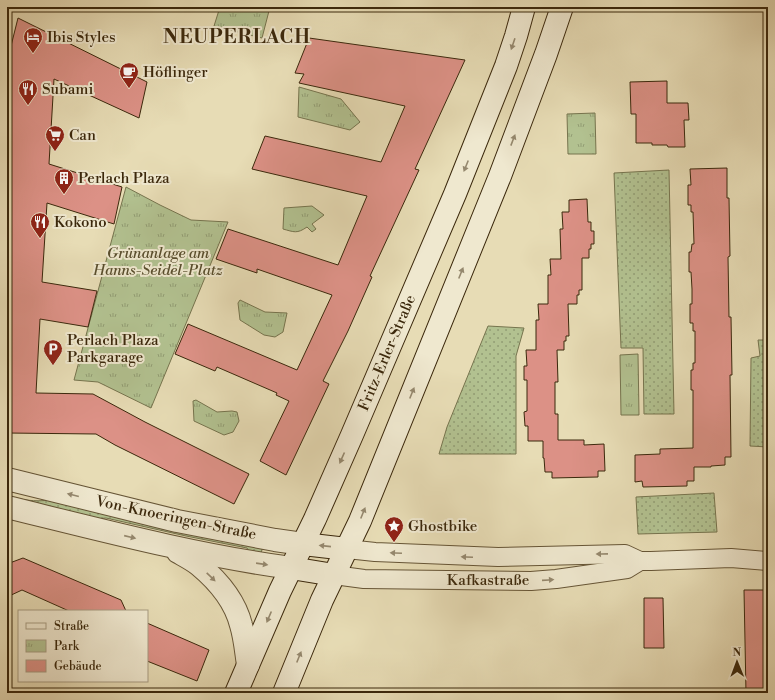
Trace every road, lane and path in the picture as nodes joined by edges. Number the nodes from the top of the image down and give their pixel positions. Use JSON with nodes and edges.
{"nodes":[{"id":1,"x":524,"y":7,"type":"edge"},
{"id":2,"x":562,"y":7,"type":"edge"},
{"id":3,"x":7,"y":479,"type":"edge"},
{"id":4,"x":7,"y":507,"type":"edge"},
{"id":5,"x":303,"y":544,"type":"junction"},
{"id":6,"x":168,"y":546,"type":"junction"},
{"id":7,"x":347,"y":549,"type":"junction"},
{"id":8,"x":640,"y":561,"type":"junction"},
{"id":9,"x":768,"y":561,"type":"edge"},
{"id":10,"x":291,"y":568,"type":"junction"},
{"id":11,"x":334,"y":575,"type":"junction"},
{"id":12,"x":248,"y":665,"type":"junction"},
{"id":13,"x":236,"y":693,"type":"edge"},
{"id":14,"x":284,"y":693,"type":"edge"}],
"edges":[{"from":1,"to":5,"type":"main road","name":"Fritz-Erler-Straße","one_way":true},
{"from":7,"to":2,"type":"main road","one_way":true},
{"from":5,"to":3,"type":"main road","name":"Von-Knoeringen-Straße","one_way":true},
{"from":4,"to":6,"type":"main road","name":"Von-Knoeringen-Straße","one_way":true},
{"from":7,"to":5,"type":"main road","name":"Von-Knoeringen-Straße","one_way":true},
{"from":5,"to":10,"type":"main road","name":"Fritz-Erler-Straße"},
{"from":6,"to":10,"type":"main road","name":"Von-Knoeringen-Straße","one_way":true},
{"from":6,"to":12,"type":"main road","one_way":true},
{"from":8,"to":7,"type":"street","name":"Kafkastraße","one_way":true},
{"from":7,"to":11,"type":"main road"},
{"from":8,"to":9,"type":"street","name":"Kafkastraße"},
{"from":11,"to":8,"type":"street","name":"Kafkastraße","one_way":true},
{"from":10,"to":11,"type":"main road","name":"Von-Knoeringen-Straße"},
{"from":10,"to":12,"type":"main road","name":"Fritz-Erler-Straße","one_way":true},
{"from":14,"to":11,"type":"main road","one_way":true},
{"from":12,"to":13,"type":"main road","name":"Fritz-Erler-Straße"}]}
